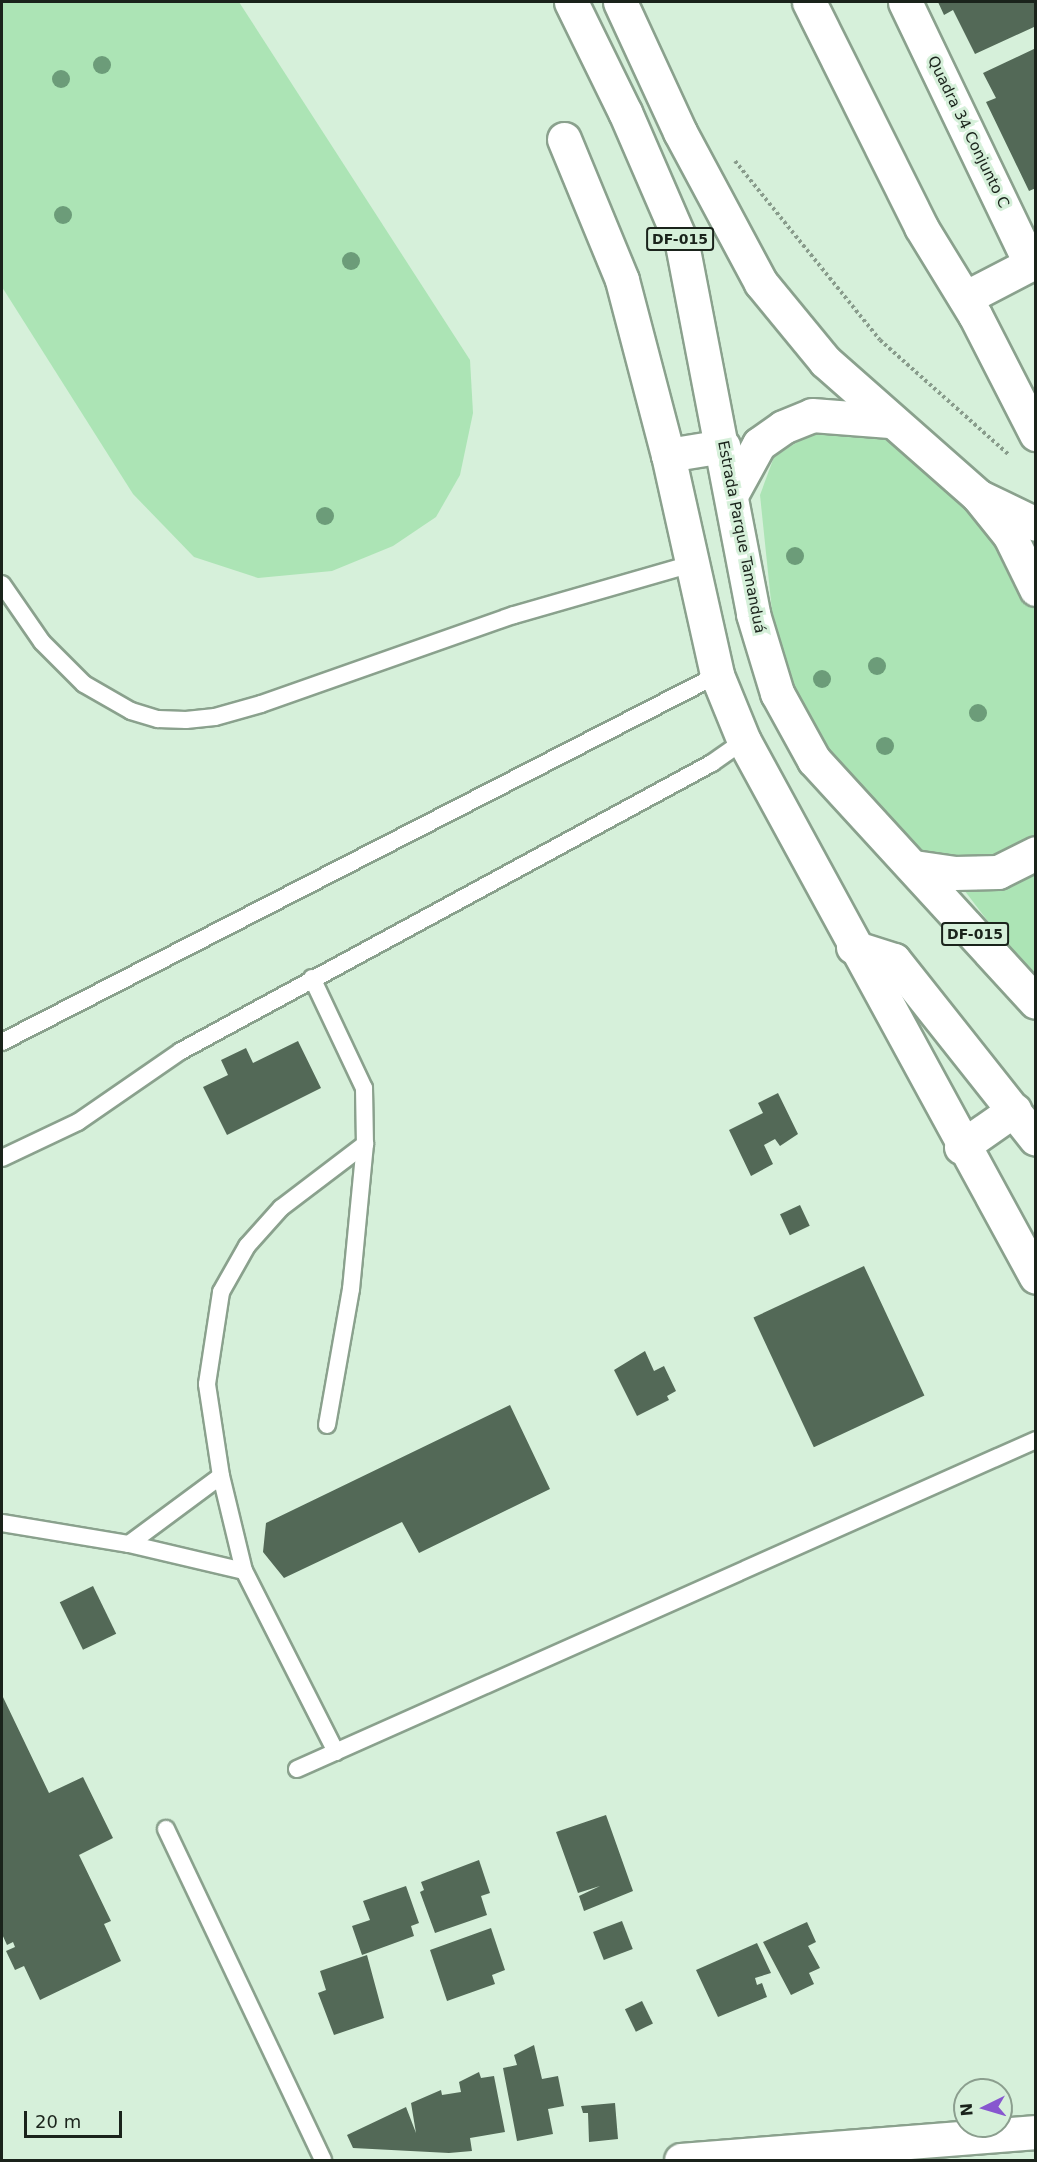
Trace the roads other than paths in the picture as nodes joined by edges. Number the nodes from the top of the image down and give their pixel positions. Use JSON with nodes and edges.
{"nodes":[{"id":1,"x":571,"y":2,"type":"edge"},
{"id":2,"x":620,"y":2,"type":"edge"},
{"id":3,"x":636,"y":2,"type":"edge"},
{"id":4,"x":810,"y":2,"type":"edge"},
{"id":5,"x":905,"y":2,"type":"edge"},
{"id":6,"x":653,"y":74,"type":"junction"},
{"id":7,"x":564,"y":139,"type":"dead end"},
{"id":8,"x":1033,"y":262,"type":"edge"},
{"id":9,"x":970,"y":307,"type":"junction"},
{"id":10,"x":890,"y":421,"type":"junction"},
{"id":11,"x":723,"y":446,"type":"junction"},
{"id":12,"x":1027,"y":448,"type":"edge"},
{"id":13,"x":668,"y":455,"type":"junction"},
{"id":14,"x":732,"y":495,"type":"junction"},
{"id":15,"x":978,"y":496,"type":"junction"},
{"id":16,"x":1035,"y":524,"type":"edge"},
{"id":17,"x":692,"y":564,"type":"junction"},
{"id":18,"x":2,"y":584,"type":"edge"},
{"id":19,"x":1035,"y":589,"type":"edge"},
{"id":20,"x":717,"y":675,"type":"junction"},
{"id":21,"x":744,"y":741,"type":"junction"},
{"id":22,"x":1035,"y":853,"type":"edge"},
{"id":23,"x":914,"y":867,"type":"junction"},
{"id":24,"x":853,"y":947,"type":"junction"},
{"id":25,"x":312,"y":978,"type":"junction"},
{"id":26,"x":1035,"y":1002,"type":"edge"},
{"id":27,"x":2,"y":1042,"type":"edge"},
{"id":28,"x":1014,"y":1110,"type":"junction"},
{"id":29,"x":1035,"y":1139,"type":"edge"},
{"id":30,"x":365,"y":1144,"type":"junction"},
{"id":31,"x":962,"y":1147,"type":"junction"},
{"id":32,"x":2,"y":1158,"type":"edge"},
{"id":33,"x":1035,"y":1277,"type":"edge"},
{"id":34,"x":327,"y":1425,"type":"dead end"},
{"id":35,"x":1035,"y":1440,"type":"edge"},
{"id":36,"x":220,"y":1476,"type":"junction"},
{"id":37,"x":2,"y":1523,"type":"edge"},
{"id":38,"x":129,"y":1544,"type":"junction"},
{"id":39,"x":243,"y":1571,"type":"junction"},
{"id":40,"x":336,"y":1752,"type":"junction"},
{"id":41,"x":297,"y":1769,"type":"dead end"},
{"id":42,"x":166,"y":1828,"type":"dead end"},
{"id":43,"x":1035,"y":2132,"type":"edge"},
{"id":44,"x":323,"y":2160,"type":"edge"},
{"id":45,"x":681,"y":2160,"type":"edge"}],
"edges":[{"from":1,"to":11,"type":"street","name":"Estrada Parque Tamanduá","number":"DF-015"},
{"from":2,"to":6,"type":"street","number":"DF-015"},
{"from":3,"to":6,"type":"street"},
{"from":4,"to":9,"type":"street"},
{"from":5,"to":8,"type":"street","name":"Quadra 34 Conjunto C"},
{"from":6,"to":10,"type":"street","number":"DF-015"},
{"from":7,"to":13,"type":"street"},
{"from":8,"to":9,"type":"street"},
{"from":9,"to":12,"type":"street"},
{"from":10,"to":14,"type":"street"},
{"from":10,"to":15,"type":"street","number":"DF-015"},
{"from":11,"to":13,"type":"street"},
{"from":11,"to":14,"type":"street","name":"Estrada Parque Tamanduá","number":"DF-015"},
{"from":13,"to":17,"type":"street"},
{"from":14,"to":23,"type":"street","name":"Estrada Parque Tamanduá","number":"DF-015"},
{"from":15,"to":16,"type":"street"},
{"from":15,"to":19,"type":"street","number":"DF-015"},
{"from":17,"to":18,"type":"lane"},
{"from":17,"to":20,"type":"street"},
{"from":20,"to":21,"type":"street"},
{"from":20,"to":27,"type":"lane"},
{"from":21,"to":24,"type":"street"},
{"from":21,"to":25,"type":"lane"},
{"from":22,"to":23,"type":"street"},
{"from":23,"to":26,"type":"street","name":"Estrada Parque Tamanduá","number":"DF-015"},
{"from":24,"to":28,"type":"street"},
{"from":24,"to":31,"type":"street"},
{"from":25,"to":30,"type":"lane"},
{"from":25,"to":32,"type":"lane"},
{"from":28,"to":29,"type":"street"},
{"from":28,"to":31,"type":"street"},
{"from":30,"to":34,"type":"lane"},
{"from":30,"to":36,"type":"lane"},
{"from":31,"to":33,"type":"street"},
{"from":35,"to":40,"type":"lane"},
{"from":36,"to":38,"type":"lane"},
{"from":36,"to":39,"type":"lane"},
{"from":37,"to":38,"type":"lane"},
{"from":38,"to":39,"type":"lane"},
{"from":39,"to":40,"type":"lane"},
{"from":40,"to":41,"type":"lane"},
{"from":42,"to":44,"type":"lane"},
{"from":43,"to":45,"type":"street"}]}
